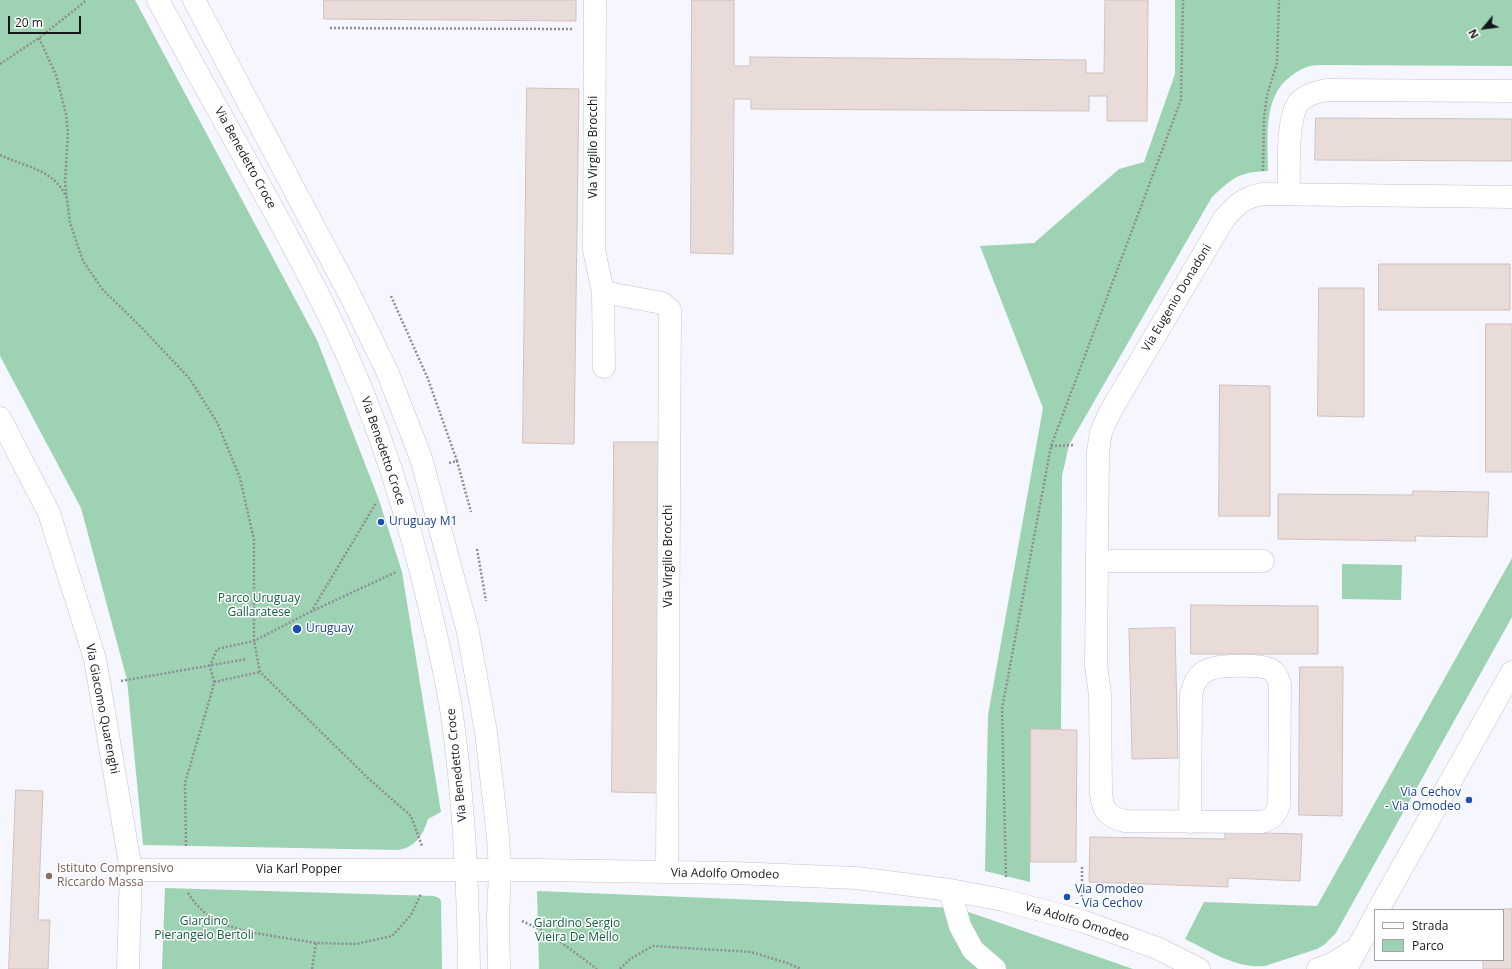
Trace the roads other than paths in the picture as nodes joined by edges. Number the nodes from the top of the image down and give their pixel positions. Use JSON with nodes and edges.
{"nodes":[{"id":1,"x":158,"y":0,"type":"edge"},
{"id":2,"x":194,"y":0,"type":"edge"},
{"id":3,"x":595,"y":0,"type":"edge"},
{"id":4,"x":1512,"y":91,"type":"edge"},
{"id":5,"x":1289,"y":194,"type":"junction"},
{"id":6,"x":1512,"y":197,"type":"edge"},
{"id":7,"x":603,"y":292,"type":"junction"},
{"id":8,"x":604,"y":367,"type":"dead end"},
{"id":9,"x":0,"y":418,"type":"edge"},
{"id":10,"x":1097,"y":561,"type":"junction"},
{"id":11,"x":1263,"y":561,"type":"dead end"},
{"id":12,"x":1509,"y":686,"type":"edge"},
{"id":13,"x":1190,"y":822,"type":"junction"},
{"id":14,"x":131,"y":870,"type":"junction"},
{"id":15,"x":467,"y":870,"type":"junction"},
{"id":16,"x":500,"y":870,"type":"junction"},
{"id":17,"x":667,"y":872,"type":"junction"},
{"id":18,"x":950,"y":890,"type":"junction"},
{"id":19,"x":1379,"y":909,"type":"edge"},
{"id":20,"x":1374,"y":918,"type":"edge"},
{"id":21,"x":1357,"y":948,"type":"junction"},
{"id":22,"x":128,"y":969,"type":"edge"},
{"id":23,"x":469,"y":969,"type":"edge"},
{"id":24,"x":499,"y":969,"type":"edge"},
{"id":25,"x":995,"y":969,"type":"edge"},
{"id":26,"x":1199,"y":969,"type":"edge"},
{"id":27,"x":1318,"y":969,"type":"edge"},
{"id":28,"x":1346,"y":969,"type":"edge"}],
"edges":[{"from":1,"to":15,"type":"street","name":"Via Benedetto Croce"},
{"from":2,"to":16,"type":"street"},
{"from":3,"to":7,"type":"street","name":"Via Virgilio Brocchi"},
{"from":4,"to":5,"type":"street"},
{"from":5,"to":6,"type":"street","name":"Via Eugenio Donadoni"},
{"from":5,"to":10,"type":"street","name":"Via Eugenio Donadoni"},
{"from":7,"to":8,"type":"street","name":"Via Virgilio Brocchi"},
{"from":7,"to":17,"type":"street","name":"Via Virgilio Brocchi"},
{"from":9,"to":14,"type":"street","name":"Via Giacomo Quarenghi"},
{"from":10,"to":11,"type":"street"},
{"from":10,"to":13,"type":"street","name":"Via Eugenio Donadoni"},
{"from":12,"to":19,"type":"street"},
{"from":13,"to":13,"type":"street","name":"Via Eugenio Donadoni"},
{"from":14,"to":15,"type":"street","name":"Via Karl Popper"},
{"from":14,"to":22,"type":"street","name":"Via Giacomo Quarenghi"},
{"from":15,"to":16,"type":"street","name":"Via Adolfo Omodeo"},
{"from":15,"to":23,"type":"street","name":"Via Benedetto Croce"},
{"from":16,"to":17,"type":"street","name":"Via Adolfo Omodeo"},
{"from":16,"to":24,"type":"street"},
{"from":17,"to":18,"type":"street","name":"Via Adolfo Omodeo"},
{"from":18,"to":25,"type":"street"},
{"from":18,"to":26,"type":"street","name":"Via Adolfo Omodeo"},
{"from":20,"to":21,"type":"street"},
{"from":21,"to":27,"type":"street"},
{"from":21,"to":28,"type":"street"}]}
